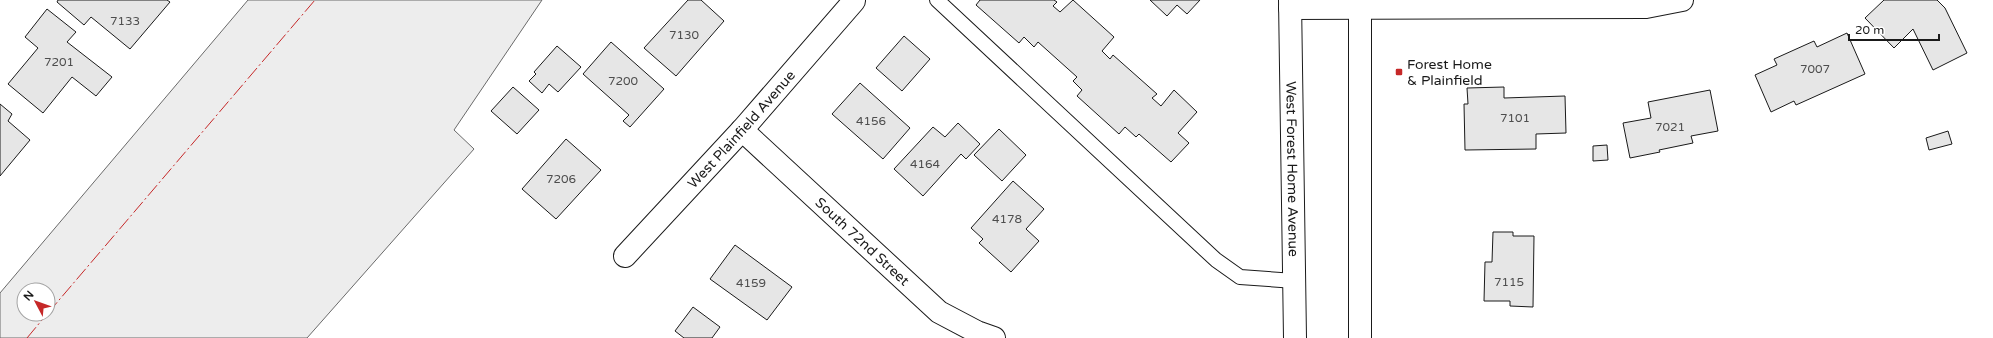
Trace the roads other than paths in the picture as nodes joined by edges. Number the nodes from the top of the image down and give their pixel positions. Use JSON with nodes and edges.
{"nodes":[{"id":1,"x":937,"y":0,"type":"edge"},
{"id":2,"x":1682,"y":0,"type":"edge"},
{"id":3,"x":854,"y":1,"type":"edge"},
{"id":4,"x":1360,"y":3,"type":"edge"},
{"id":5,"x":1290,"y":4,"type":"edge"},
{"id":6,"x":742,"y":130,"type":"junction"},
{"id":7,"x":625,"y":256,"type":"dead end"},
{"id":8,"x":1295,"y":281,"type":"junction"},
{"id":9,"x":994,"y":338,"type":"edge"},
{"id":10,"x":1295,"y":338,"type":"edge"},
{"id":11,"x":1360,"y":338,"type":"edge"}],
"edges":[{"from":1,"to":8,"type":"lane"},
{"from":2,"to":4,"type":"street"},
{"from":3,"to":6,"type":"street","name":"West Plainfield Avenue"},
{"from":4,"to":5,"type":"street"},
{"from":4,"to":11,"type":"street"},
{"from":5,"to":8,"type":"street","name":"West Forest Home Avenue"},
{"from":6,"to":7,"type":"street","name":"West Plainfield Avenue"},
{"from":6,"to":9,"type":"street","name":"South 72nd Street"},
{"from":8,"to":10,"type":"street","name":"West Forest Home Avenue"}]}
